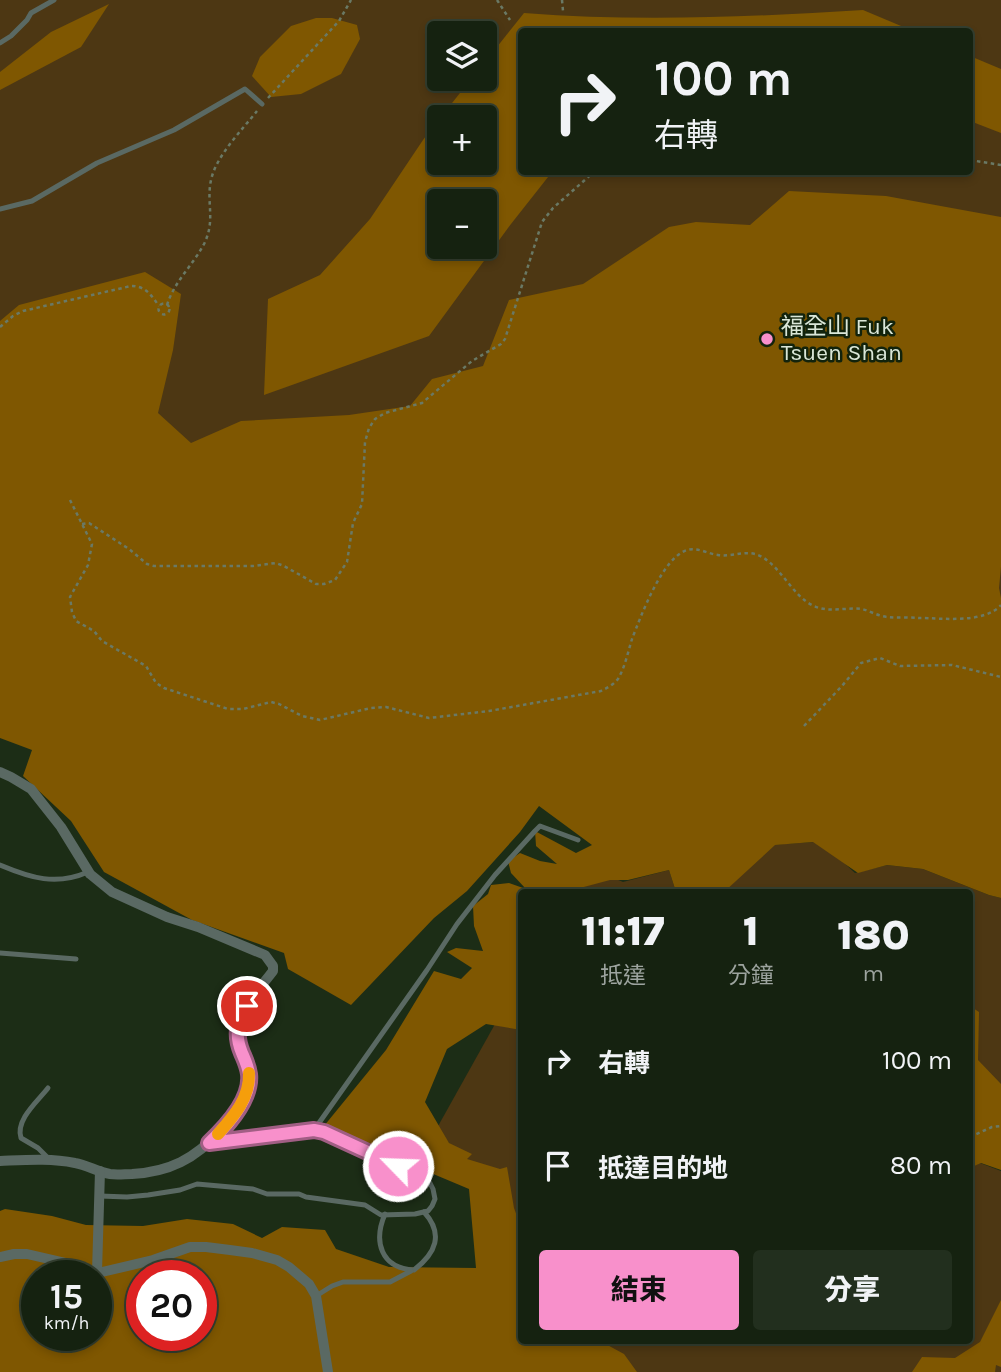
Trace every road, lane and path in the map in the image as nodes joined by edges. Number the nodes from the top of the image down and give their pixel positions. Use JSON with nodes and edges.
{"nodes":[{"id":1,"x":54,"y":0,"type":"edge"},
{"id":2,"x":351,"y":0,"type":"edge"},
{"id":3,"x":497,"y":0,"type":"edge"},
{"id":4,"x":562,"y":0,"type":"edge"},
{"id":5,"x":563,"y":10,"type":"dead end"},
{"id":6,"x":510,"y":20,"type":"dead end"},
{"id":7,"x":0,"y":43,"type":"edge"},
{"id":8,"x":262,"y":104,"type":"junction"},
{"id":9,"x":973,"y":160,"type":"edge"},
{"id":10,"x":1001,"y":165,"type":"edge"},
{"id":11,"x":590,"y":175,"type":"edge"},
{"id":12,"x":0,"y":209,"type":"edge"},
{"id":13,"x":167,"y":305,"type":"junction"},
{"id":14,"x":159,"y":306,"type":"junction"},
{"id":15,"x":0,"y":327,"type":"edge"},
{"id":16,"x":70,"y":500,"type":"dead end"},
{"id":17,"x":82,"y":524,"type":"junction"},
{"id":18,"x":1001,"y":605,"type":"edge"},
{"id":19,"x":1001,"y":677,"type":"edge"},
{"id":20,"x":804,"y":726,"type":"dead end"},
{"id":21,"x":0,"y":772,"type":"edge"},
{"id":22,"x":578,"y":840,"type":"dead end"},
{"id":23,"x":0,"y":865,"type":"edge"},
{"id":24,"x":88,"y":872,"type":"junction"},
{"id":25,"x":0,"y":953,"type":"edge"},
{"id":26,"x":76,"y":959,"type":"dead end"},
{"id":27,"x":48,"y":1088,"type":"dead end"},
{"id":28,"x":1001,"y":1126,"type":"edge"},
{"id":29,"x":314,"y":1130,"type":"junction"},
{"id":30,"x":973,"y":1136,"type":"edge"},
{"id":31,"x":209,"y":1143,"type":"junction"},
{"id":32,"x":50,"y":1160,"type":"junction"},
{"id":33,"x":0,"y":1161,"type":"edge"},
{"id":34,"x":100,"y":1171,"type":"junction"},
{"id":35,"x":100,"y":1196,"type":"junction"},
{"id":36,"x":424,"y":1212,"type":"junction"},
{"id":37,"x":385,"y":1214,"type":"junction"},
{"id":38,"x":0,"y":1257,"type":"edge"},
{"id":39,"x":56,"y":1260,"type":"edge"},
{"id":40,"x":97,"y":1260,"type":"edge"},
{"id":41,"x":112,"y":1270,"type":"edge"},
{"id":42,"x":414,"y":1270,"type":"junction"},
{"id":43,"x":316,"y":1296,"type":"junction"},
{"id":44,"x":328,"y":1372,"type":"edge"}],
"edges":[{"from":1,"to":7,"type":"lane"},
{"from":2,"to":8,"type":"path"},
{"from":3,"to":6,"type":"path"},
{"from":4,"to":5,"type":"path"},
{"from":8,"to":12,"type":"lane"},
{"from":8,"to":13,"type":"path"},
{"from":9,"to":10,"type":"path"},
{"from":11,"to":17,"type":"path"},
{"from":13,"to":14,"type":"path"},
{"from":13,"to":14,"type":"path"},
{"from":14,"to":15,"type":"path"},
{"from":16,"to":17,"type":"path"},
{"from":17,"to":18,"type":"path"},
{"from":19,"to":20,"type":"path"},
{"from":21,"to":24,"type":"street"},
{"from":22,"to":29,"type":"lane"},
{"from":23,"to":24,"type":"lane"},
{"from":24,"to":31,"type":"street"},
{"from":25,"to":26,"type":"lane"},
{"from":27,"to":32,"type":"lane"},
{"from":28,"to":30,"type":"path"},
{"from":29,"to":31,"type":"lane"},
{"from":29,"to":36,"type":"lane"},
{"from":31,"to":34,"type":"street"},
{"from":32,"to":33,"type":"street"},
{"from":32,"to":34,"type":"street"},
{"from":34,"to":35,"type":"street"},
{"from":35,"to":37,"type":"lane"},
{"from":35,"to":40,"type":"street"},
{"from":36,"to":37,"type":"lane"},
{"from":36,"to":42,"type":"lane"},
{"from":37,"to":42,"type":"lane"},
{"from":38,"to":39,"type":"street"},
{"from":41,"to":43,"type":"street"},
{"from":42,"to":43,"type":"lane"},
{"from":43,"to":44,"type":"street"}]}
